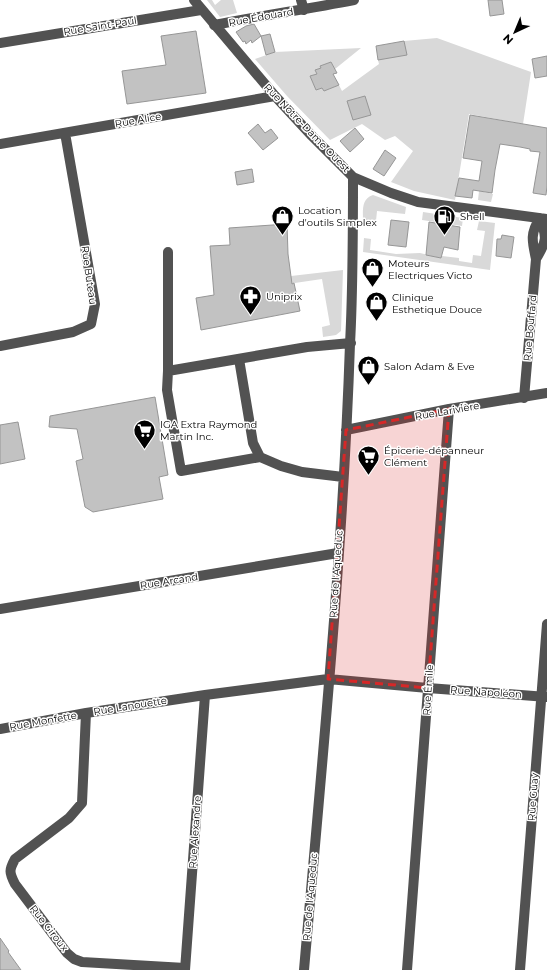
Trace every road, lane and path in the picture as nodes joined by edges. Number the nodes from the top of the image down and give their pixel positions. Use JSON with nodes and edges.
{"nodes":[{"id":1,"x":194,"y":0,"type":"edge"},
{"id":2,"x":354,"y":0,"type":"edge"},
{"id":3,"x":303,"y":5,"type":"edge"},
{"id":4,"x":201,"y":10,"type":"junction"},
{"id":5,"x":214,"y":25,"type":"junction"},
{"id":6,"x":0,"y":43,"type":"edge"},
{"id":7,"x":275,"y":96,"type":"junction"},
{"id":8,"x":65,"y":132,"type":"junction"},
{"id":9,"x":0,"y":144,"type":"edge"},
{"id":10,"x":353,"y":177,"type":"junction"},
{"id":11,"x":544,"y":218,"type":"edge"},
{"id":12,"x":168,"y":252,"type":"dead end"},
{"id":13,"x":350,"y":343,"type":"junction"},
{"id":14,"x":0,"y":346,"type":"edge"},
{"id":15,"x":239,"y":359,"type":"junction"},
{"id":16,"x":168,"y":370,"type":"junction"},
{"id":17,"x":547,"y":393,"type":"edge"},
{"id":18,"x":524,"y":398,"type":"junction"},
{"id":19,"x":449,"y":409,"type":"junction"},
{"id":20,"x":346,"y":430,"type":"junction"},
{"id":21,"x":260,"y":457,"type":"junction"},
{"id":22,"x":343,"y":477,"type":"junction"},
{"id":23,"x":338,"y":553,"type":"junction"},
{"id":24,"x":0,"y":609,"type":"edge"},
{"id":25,"x":547,"y":624,"type":"edge"},
{"id":26,"x":328,"y":679,"type":"junction"},
{"id":27,"x":428,"y":688,"type":"junction"},
{"id":28,"x":205,"y":695,"type":"junction"},
{"id":29,"x":544,"y":696,"type":"edge"},
{"id":30,"x":86,"y":713,"type":"junction"},
{"id":31,"x":0,"y":729,"type":"edge"},
{"id":32,"x":15,"y":884,"type":"joint"},
{"id":33,"x":185,"y":969,"type":"edge"},
{"id":34,"x":304,"y":970,"type":"edge"},
{"id":35,"x":407,"y":970,"type":"edge"},
{"id":36,"x":520,"y":970,"type":"edge"}],
"edges":[{"from":1,"to":4,"type":"street","name":"Rue Notre-Dame Ouest"},
{"from":2,"to":3,"type":"street","name":"Rue Édouard"},
{"from":3,"to":5,"type":"street","name":"Rue Édouard"},
{"from":4,"to":5,"type":"street","name":"Rue Notre-Dame Ouest"},
{"from":4,"to":6,"type":"street","name":"Rue Saint-Paul"},
{"from":5,"to":7,"type":"street","name":"Rue Notre-Dame Ouest"},
{"from":7,"to":8,"type":"street","name":"Rue Alice"},
{"from":7,"to":10,"type":"street","name":"Rue Notre-Dame Ouest"},
{"from":8,"to":9,"type":"street","name":"Rue Alice"},
{"from":8,"to":14,"type":"street","name":"Rue Buteau"},
{"from":10,"to":11,"type":"street","name":"Rue Notre-Dame Ouest"},
{"from":10,"to":13,"type":"street","name":"Rue de l'Aqueduc"},
{"from":11,"to":18,"type":"street","name":"Rue Bouffard"},
{"from":12,"to":16,"type":"street"},
{"from":13,"to":15,"type":"street"},
{"from":13,"to":20,"type":"street","name":"Rue de l'Aqueduc"},
{"from":15,"to":16,"type":"street"},
{"from":15,"to":21,"type":"street"},
{"from":16,"to":21,"type":"street"},
{"from":17,"to":18,"type":"street","name":"Rue Larivière"},
{"from":18,"to":19,"type":"street","name":"Rue Larivière"},
{"from":19,"to":20,"type":"street","name":"Rue Larivière"},
{"from":19,"to":27,"type":"street","name":"Rue Émile"},
{"from":20,"to":22,"type":"street","name":"Rue de l'Aqueduc"},
{"from":21,"to":22,"type":"street"},
{"from":22,"to":23,"type":"street","name":"Rue de l'Aqueduc"},
{"from":23,"to":24,"type":"street","name":"Rue Arcand"},
{"from":23,"to":26,"type":"street","name":"Rue de l'Aqueduc"},
{"from":25,"to":29,"type":"street","name":"Rue Guay"},
{"from":26,"to":27,"type":"street","name":"Rue Napoléon"},
{"from":26,"to":28,"type":"street","name":"Rue Lanouette"},
{"from":26,"to":34,"type":"street","name":"Rue de l'Aqueduc"},
{"from":27,"to":29,"type":"street","name":"Rue Napoléon"},
{"from":27,"to":35,"type":"street","name":"Rue Émile"},
{"from":28,"to":30,"type":"street","name":"Rue Lanouette"},
{"from":28,"to":33,"type":"street","name":"Rue Alexandre"},
{"from":29,"to":36,"type":"street","name":"Rue Guay"},
{"from":30,"to":31,"type":"street","name":"Rue Monfette"},
{"from":30,"to":32,"type":"street","name":"Rue Lanouette"},
{"from":32,"to":33,"type":"street","name":"Rue Giroux"}]}
